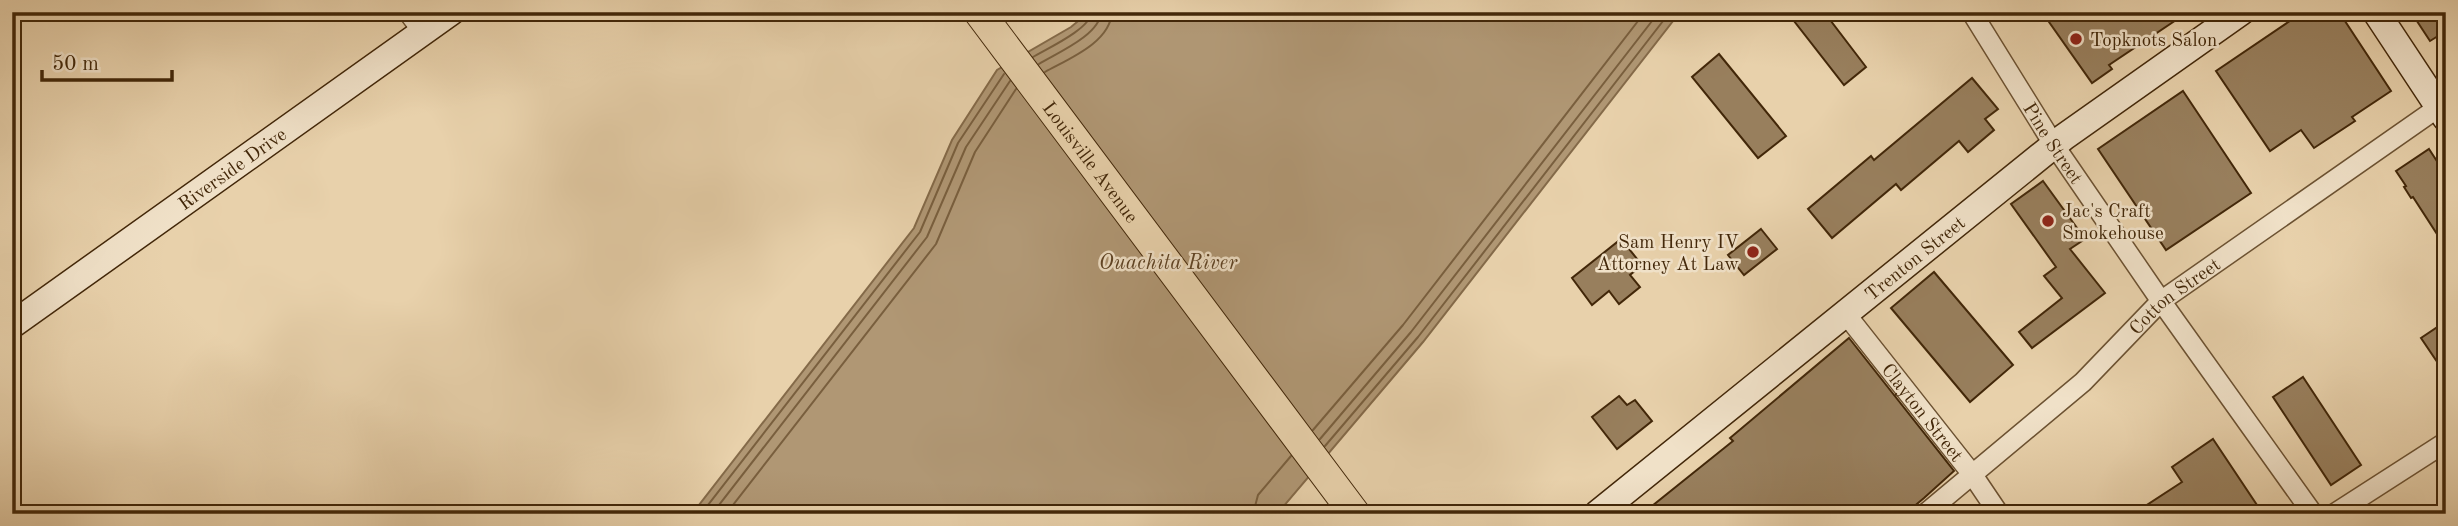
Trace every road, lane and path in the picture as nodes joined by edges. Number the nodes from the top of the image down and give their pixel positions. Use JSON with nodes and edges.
{"nodes":[{"id":1,"x":451,"y":12,"type":"edge"},
{"id":2,"x":979,"y":12,"type":"edge"},
{"id":3,"x":2241,"y":12,"type":"edge"},
{"id":4,"x":2376,"y":12,"type":"edge"},
{"id":5,"x":1976,"y":14,"type":"edge"},
{"id":6,"x":415,"y":22,"type":"edge"},
{"id":7,"x":2443,"y":109,"type":"edge"},
{"id":8,"x":2054,"y":145,"type":"junction"},
{"id":9,"x":2161,"y":301,"type":"junction"},
{"id":10,"x":1845,"y":313,"type":"junction"},
{"id":11,"x":12,"y":325,"type":"edge"},
{"id":12,"x":2446,"y":442,"type":"edge"},
{"id":13,"x":1972,"y":474,"type":"junction"},
{"id":14,"x":1355,"y":514,"type":"edge"},
{"id":15,"x":1597,"y":514,"type":"edge"},
{"id":16,"x":1925,"y":514,"type":"edge"},
{"id":17,"x":1999,"y":514,"type":"edge"},
{"id":18,"x":2312,"y":514,"type":"edge"},
{"id":19,"x":2334,"y":514,"type":"edge"}],
"edges":[{"from":1,"to":6,"type":"street","name":"Riverside Drive"},
{"from":2,"to":14,"type":"main road","name":"Louisville Avenue"},
{"from":3,"to":8,"type":"street","name":"Trenton Street"},
{"from":4,"to":7,"type":"street"},
{"from":5,"to":8,"type":"street","name":"Pine Street"},
{"from":6,"to":11,"type":"street","name":"Riverside Drive"},
{"from":7,"to":9,"type":"street","name":"Cotton Street"},
{"from":8,"to":9,"type":"street","name":"Pine Street"},
{"from":8,"to":10,"type":"street","name":"Trenton Street"},
{"from":9,"to":13,"type":"street","name":"Cotton Street"},
{"from":9,"to":18,"type":"street","name":"Pine Street"},
{"from":10,"to":13,"type":"street","name":"Clayton Street"},
{"from":10,"to":15,"type":"street","name":"Trenton Street"},
{"from":12,"to":19,"type":"street"},
{"from":13,"to":16,"type":"street","name":"Cotton Street"},
{"from":13,"to":17,"type":"street","name":"Clayton Street"}]}
